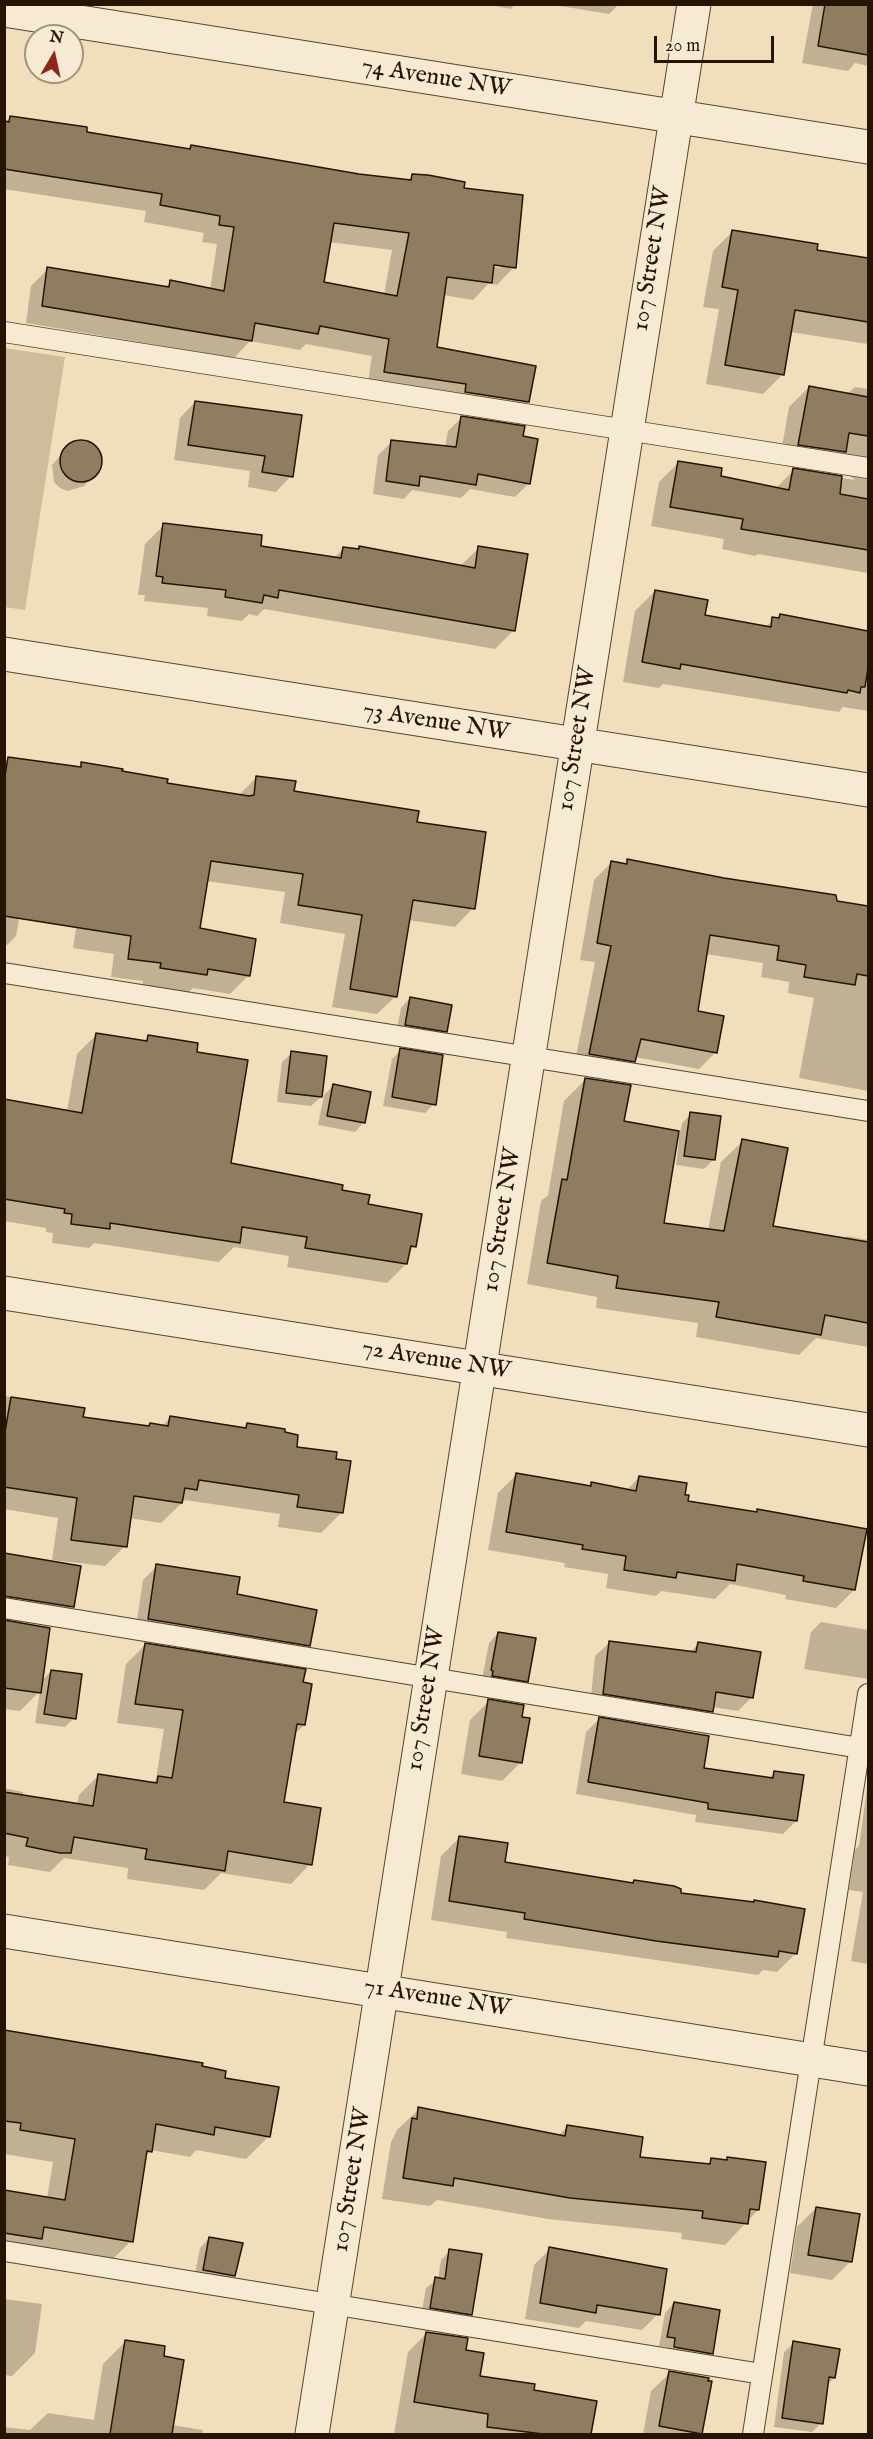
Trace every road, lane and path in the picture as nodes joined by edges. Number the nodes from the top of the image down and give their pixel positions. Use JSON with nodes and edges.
{"nodes":[{"id":1,"x":694,"y":4,"type":"edge"},
{"id":2,"x":4,"y":10,"type":"edge"},
{"id":3,"x":676,"y":117,"type":"junction"},
{"id":4,"x":868,"y":147,"type":"edge"},
{"id":5,"x":4,"y":332,"type":"edge"},
{"id":6,"x":626,"y":430,"type":"junction"},
{"id":7,"x":868,"y":468,"type":"edge"},
{"id":8,"x":4,"y":654,"type":"edge"},
{"id":9,"x":578,"y":745,"type":"junction"},
{"id":10,"x":868,"y":790,"type":"edge"},
{"id":11,"x":4,"y":973,"type":"edge"},
{"id":12,"x":529,"y":1056,"type":"junction"},
{"id":13,"x":868,"y":1111,"type":"edge"},
{"id":14,"x":4,"y":1293,"type":"edge"},
{"id":15,"x":479,"y":1368,"type":"junction"},
{"id":16,"x":868,"y":1430,"type":"edge"},
{"id":17,"x":4,"y":1608,"type":"edge"},
{"id":18,"x":429,"y":1677,"type":"junction"},
{"id":19,"x":868,"y":1694,"type":"edge"},
{"id":20,"x":860,"y":1748,"type":"junction"},
{"id":21,"x":4,"y":1931,"type":"edge"},
{"id":22,"x":383,"y":1990,"type":"junction"},
{"id":23,"x":810,"y":2060,"type":"junction"},
{"id":24,"x":868,"y":2069,"type":"edge"},
{"id":25,"x":4,"y":2251,"type":"edge"},
{"id":26,"x":333,"y":2305,"type":"junction"},
{"id":27,"x":762,"y":2374,"type":"junction"},
{"id":28,"x":312,"y":2434,"type":"edge"},
{"id":29,"x":753,"y":2434,"type":"edge"}],
"edges":[{"from":1,"to":3,"type":"street","name":"107 Street NW"},
{"from":2,"to":3,"type":"street","name":"74 Avenue NW"},
{"from":3,"to":4,"type":"street","name":"74 Avenue NW"},
{"from":3,"to":6,"type":"street","name":"107 Street NW"},
{"from":5,"to":6,"type":"lane"},
{"from":6,"to":7,"type":"lane"},
{"from":6,"to":9,"type":"street","name":"107 Street NW"},
{"from":8,"to":9,"type":"street","name":"73 Avenue NW"},
{"from":9,"to":10,"type":"street","name":"73 Avenue NW"},
{"from":9,"to":12,"type":"street","name":"107 Street NW"},
{"from":11,"to":12,"type":"lane"},
{"from":12,"to":13,"type":"lane"},
{"from":12,"to":15,"type":"street","name":"107 Street NW"},
{"from":14,"to":15,"type":"street","name":"72 Avenue NW"},
{"from":15,"to":16,"type":"street","name":"72 Avenue NW"},
{"from":15,"to":18,"type":"street","name":"107 Street NW"},
{"from":17,"to":18,"type":"lane"},
{"from":18,"to":20,"type":"lane"},
{"from":18,"to":22,"type":"street","name":"107 Street NW"},
{"from":19,"to":20,"type":"lane"},
{"from":20,"to":23,"type":"lane"},
{"from":21,"to":22,"type":"street","name":"71 Avenue NW"},
{"from":22,"to":23,"type":"street","name":"71 Avenue NW"},
{"from":22,"to":26,"type":"street","name":"107 Street NW"},
{"from":23,"to":24,"type":"street","name":"71 Avenue NW"},
{"from":23,"to":27,"type":"lane"},
{"from":25,"to":26,"type":"lane"},
{"from":26,"to":27,"type":"lane"},
{"from":26,"to":28,"type":"street","name":"107 Street NW"},
{"from":27,"to":29,"type":"lane"}]}
